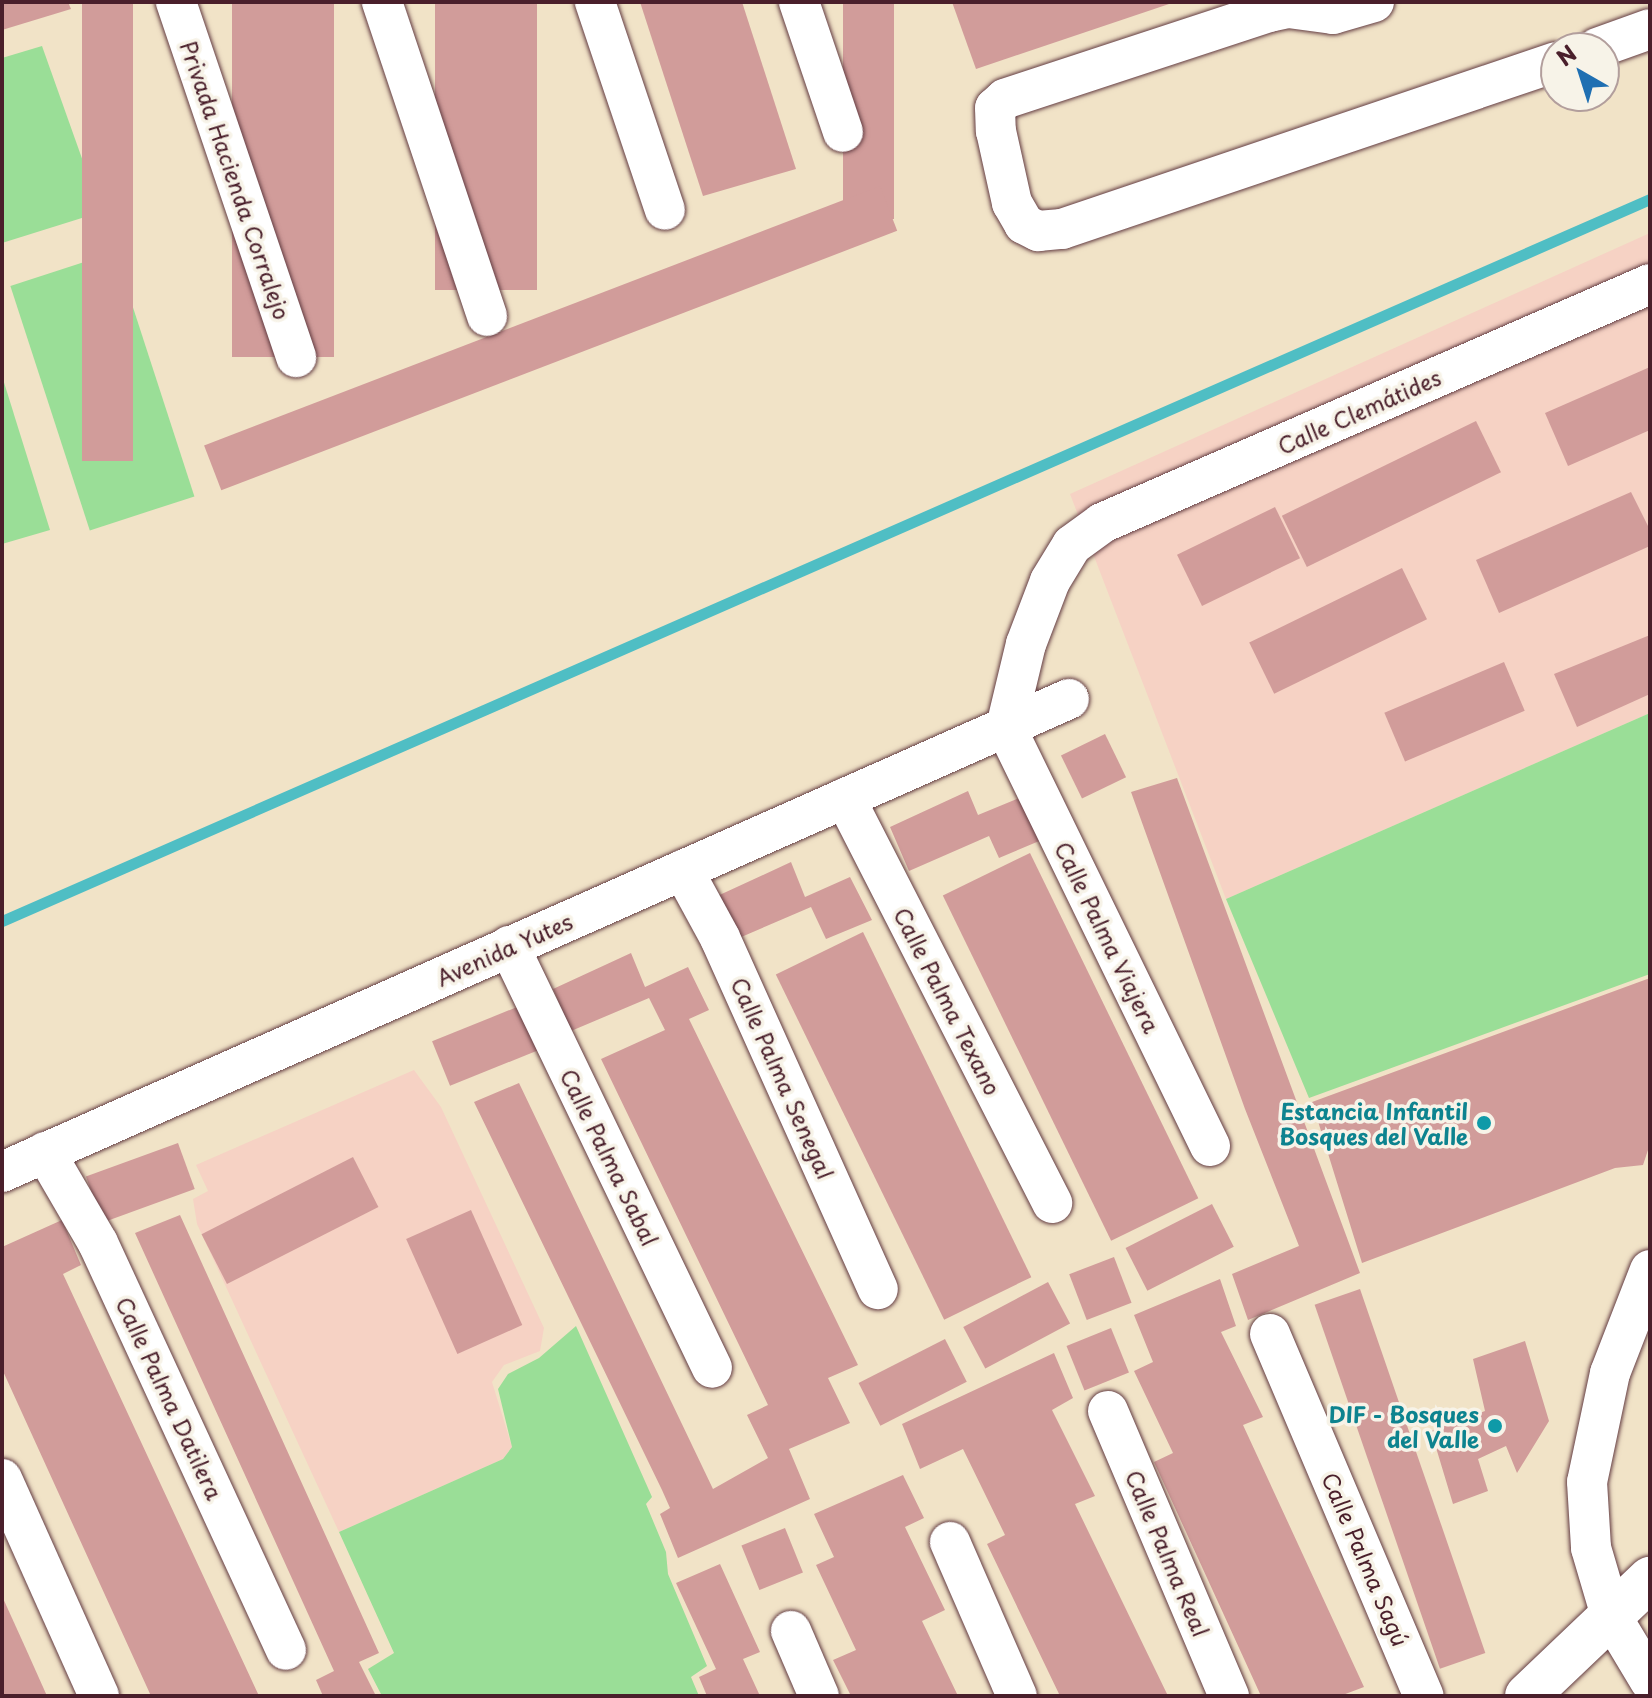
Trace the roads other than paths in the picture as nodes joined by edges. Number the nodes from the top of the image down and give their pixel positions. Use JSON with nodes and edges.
{"nodes":[{"id":1,"x":176,"y":2,"type":"edge"},
{"id":2,"x":382,"y":2,"type":"edge"},
{"id":3,"x":595,"y":2,"type":"edge"},
{"id":4,"x":799,"y":2,"type":"edge"},
{"id":5,"x":1374,"y":2,"type":"edge"},
{"id":6,"x":1650,"y":29,"type":"edge"},
{"id":7,"x":1620,"y":40,"type":"edge"},
{"id":8,"x":1540,"y":67,"type":"edge"},
{"id":9,"x":843,"y":132,"type":"dead end"},
{"id":10,"x":665,"y":210,"type":"dead end"},
{"id":11,"x":1650,"y":284,"type":"edge"},
{"id":12,"x":487,"y":316,"type":"dead end"},
{"id":13,"x":296,"y":357,"type":"dead end"},
{"id":14,"x":1069,"y":699,"type":"dead end"},
{"id":15,"x":1006,"y":727,"type":"junction"},
{"id":16,"x":845,"y":798,"type":"junction"},
{"id":17,"x":683,"y":870,"type":"junction"},
{"id":18,"x":509,"y":946,"type":"junction"},
{"id":19,"x":1210,"y":1146,"type":"dead end"},
{"id":20,"x":45,"y":1152,"type":"junction"},
{"id":21,"x":2,"y":1172,"type":"edge"},
{"id":22,"x":1052,"y":1203,"type":"dead end"},
{"id":23,"x":1650,"y":1270,"type":"edge"},
{"id":24,"x":878,"y":1289,"type":"dead end"},
{"id":25,"x":1270,"y":1334,"type":"dead end"},
{"id":26,"x":712,"y":1368,"type":"dead end"},
{"id":27,"x":1108,"y":1411,"type":"dead end"},
{"id":28,"x":2,"y":1479,"type":"edge"},
{"id":29,"x":950,"y":1542,"type":"dead end"},
{"id":30,"x":1650,"y":1579,"type":"edge"},
{"id":31,"x":1611,"y":1616,"type":"junction"},
{"id":32,"x":791,"y":1631,"type":"dead end"},
{"id":33,"x":286,"y":1650,"type":"dead end"},
{"id":34,"x":1650,"y":1681,"type":"edge"},
{"id":35,"x":99,"y":1696,"type":"edge"},
{"id":36,"x":819,"y":1696,"type":"edge"},
{"id":37,"x":1017,"y":1696,"type":"edge"},
{"id":38,"x":1229,"y":1696,"type":"edge"},
{"id":39,"x":1424,"y":1696,"type":"edge"},
{"id":40,"x":1527,"y":1696,"type":"edge"}],
"edges":[{"from":1,"to":13,"type":"street","name":"Privada Hacienda Corralejo"},
{"from":2,"to":12,"type":"street"},
{"from":3,"to":10,"type":"street"},
{"from":4,"to":9,"type":"street"},
{"from":5,"to":8,"type":"street"},
{"from":6,"to":7,"type":"street"},
{"from":11,"to":15,"type":"street","name":"Calle Clemátides"},
{"from":14,"to":15,"type":"street","name":"Avenida Yutes"},
{"from":15,"to":16,"type":"street","name":"Avenida Yutes"},
{"from":15,"to":19,"type":"street","name":"Calle Palma Viajera"},
{"from":16,"to":17,"type":"street","name":"Avenida Yutes"},
{"from":16,"to":22,"type":"street","name":"Calle Palma Texano"},
{"from":17,"to":18,"type":"street","name":"Avenida Yutes"},
{"from":17,"to":24,"type":"street","name":"Calle Palma Senegal"},
{"from":18,"to":20,"type":"street","name":"Avenida Yutes"},
{"from":18,"to":26,"type":"street","name":"Calle Palma Sabal"},
{"from":20,"to":21,"type":"street","name":"Avenida Yutes"},
{"from":20,"to":33,"type":"street","name":"Calle Palma Datilera"},
{"from":23,"to":31,"type":"street"},
{"from":25,"to":39,"type":"street","name":"Calle Palma Sagú"},
{"from":27,"to":38,"type":"street","name":"Calle Palma Real"},
{"from":28,"to":35,"type":"street"},
{"from":29,"to":37,"type":"street"},
{"from":30,"to":31,"type":"main road"},
{"from":31,"to":34,"type":"street"},
{"from":31,"to":40,"type":"main road"},
{"from":32,"to":36,"type":"street"}]}
